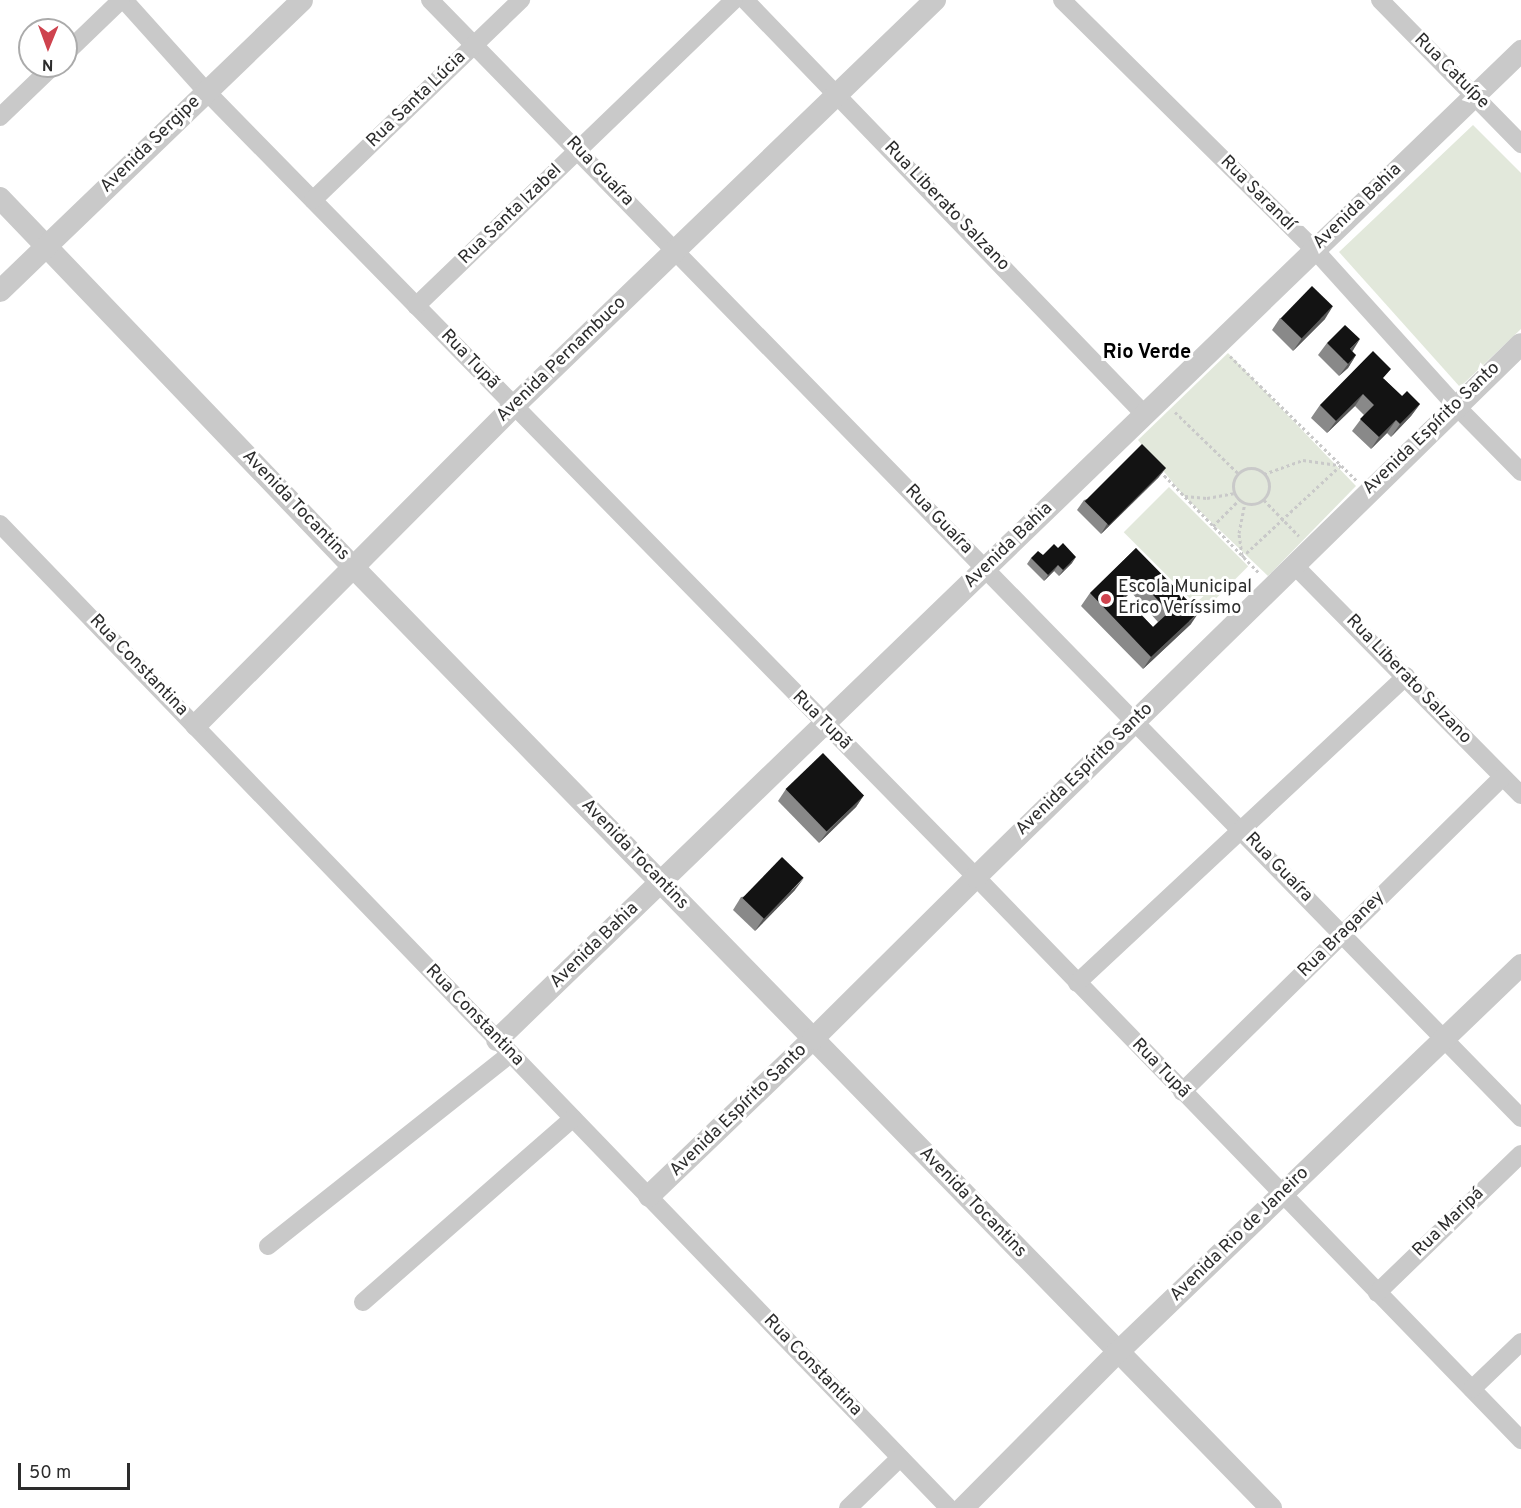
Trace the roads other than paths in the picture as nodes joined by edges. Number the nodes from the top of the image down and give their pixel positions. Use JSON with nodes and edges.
{"nodes":[{"id":1,"x":122,"y":0,"type":"edge"},
{"id":2,"x":302,"y":0,"type":"edge"},
{"id":3,"x":430,"y":0,"type":"edge"},
{"id":4,"x":520,"y":0,"type":"edge"},
{"id":5,"x":735,"y":0,"type":"edge"},
{"id":6,"x":746,"y":0,"type":"edge"},
{"id":7,"x":934,"y":0,"type":"edge"},
{"id":8,"x":1062,"y":0,"type":"edge"},
{"id":9,"x":1380,"y":0,"type":"edge"},
{"id":10,"x":78,"y":42,"type":"edge"},
{"id":11,"x":474,"y":44,"type":"junction"},
{"id":12,"x":1521,"y":51,"type":"edge"},
{"id":13,"x":40,"y":78,"type":"edge"},
{"id":14,"x":206,"y":91,"type":"junction"},
{"id":15,"x":838,"y":96,"type":"junction"},
{"id":16,"x":1475,"y":96,"type":"junction"},
{"id":17,"x":0,"y":117,"type":"edge"},
{"id":18,"x":1521,"y":144,"type":"edge"},
{"id":19,"x":578,"y":151,"type":"junction"},
{"id":20,"x":0,"y":198,"type":"edge"},
{"id":21,"x":313,"y":200,"type":"junction"},
{"id":22,"x":47,"y":247,"type":"junction"},
{"id":23,"x":1314,"y":249,"type":"junction"},
{"id":24,"x":676,"y":251,"type":"junction"},
{"id":25,"x":0,"y":291,"type":"edge"},
{"id":26,"x":416,"y":306,"type":"junction"},
{"id":27,"x":1521,"y":344,"type":"edge"},
{"id":28,"x":1455,"y":405,"type":"junction"},
{"id":29,"x":514,"y":406,"type":"junction"},
{"id":30,"x":1145,"y":415,"type":"junction"},
{"id":31,"x":1521,"y":472,"type":"edge"},
{"id":32,"x":0,"y":524,"type":"edge"},
{"id":33,"x":1294,"y":565,"type":"junction"},
{"id":34,"x":355,"y":569,"type":"junction"},
{"id":35,"x":986,"y":569,"type":"junction"},
{"id":36,"x":1406,"y":676,"type":"junction"},
{"id":37,"x":1135,"y":722,"type":"junction"},
{"id":38,"x":823,"y":724,"type":"junction"},
{"id":39,"x":195,"y":725,"type":"junction"},
{"id":40,"x":1502,"y":777,"type":"junction"},
{"id":41,"x":1521,"y":795,"type":"edge"},
{"id":42,"x":1240,"y":829,"type":"junction"},
{"id":43,"x":976,"y":877,"type":"junction"},
{"id":44,"x":661,"y":882,"type":"junction"},
{"id":45,"x":1342,"y":935,"type":"junction"},
{"id":46,"x":1521,"y":965,"type":"edge"},
{"id":47,"x":1077,"y":983,"type":"junction"},
{"id":48,"x":1444,"y":1039,"type":"junction"},
{"id":49,"x":813,"y":1040,"type":"junction"},
{"id":50,"x":504,"y":1047,"type":"junction"},
{"id":51,"x":1182,"y":1092,"type":"junction"},
{"id":52,"x":573,"y":1118,"type":"junction"},
{"id":53,"x":1521,"y":1118,"type":"edge"},
{"id":54,"x":1521,"y":1154,"type":"edge"},
{"id":55,"x":1282,"y":1195,"type":"junction"},
{"id":56,"x":649,"y":1196,"type":"junction"},
{"id":57,"x":267,"y":1246,"type":"dead end"},
{"id":58,"x":1377,"y":1293,"type":"junction"},
{"id":59,"x":363,"y":1302,"type":"dead end"},
{"id":60,"x":1521,"y":1342,"type":"edge"},
{"id":61,"x":1118,"y":1353,"type":"junction"},
{"id":62,"x":1472,"y":1389,"type":"junction"},
{"id":63,"x":1521,"y":1440,"type":"edge"},
{"id":64,"x":900,"y":1458,"type":"junction"},
{"id":65,"x":848,"y":1508,"type":"edge"},
{"id":66,"x":950,"y":1508,"type":"edge"},
{"id":67,"x":963,"y":1508,"type":"edge"},
{"id":68,"x":1271,"y":1508,"type":"edge"}],
"edges":[{"from":1,"to":10,"type":"street"},
{"from":1,"to":14,"type":"street","name":"Rua Tupã"},
{"from":2,"to":14,"type":"street","name":"Avenida Sergipe"},
{"from":3,"to":11,"type":"street","name":"Rua Guaíra"},
{"from":4,"to":11,"type":"street","name":"Rua Santa Lúcia"},
{"from":5,"to":19,"type":"street","name":"Rua Santa Izabel"},
{"from":6,"to":15,"type":"street","name":"Rua Liberato Salzano"},
{"from":7,"to":15,"type":"street","name":"Avenida Pernambuco"},
{"from":8,"to":23,"type":"street","name":"Rua Sarandí"},
{"from":9,"to":16,"type":"street","name":"Rua Catuípe"},
{"from":11,"to":19,"type":"street","name":"Rua Guaíra"},
{"from":11,"to":21,"type":"street","name":"Rua Santa Lúcia"},
{"from":12,"to":16,"type":"street","name":"Avenida Bahia"},
{"from":13,"to":17,"type":"street"},
{"from":14,"to":21,"type":"street","name":"Rua Tupã"},
{"from":14,"to":22,"type":"street","name":"Avenida Sergipe"},
{"from":15,"to":24,"type":"street","name":"Avenida Pernambuco"},
{"from":15,"to":30,"type":"street","name":"Rua Liberato Salzano"},
{"from":16,"to":18,"type":"street","name":"Rua Catuípe"},
{"from":16,"to":23,"type":"street","name":"Avenida Bahia"},
{"from":19,"to":24,"type":"street","name":"Rua Guaíra"},
{"from":19,"to":26,"type":"street","name":"Rua Santa Izabel"},
{"from":20,"to":22,"type":"street","name":"Avenida Tocantins"},
{"from":21,"to":26,"type":"street","name":"Rua Tupã"},
{"from":22,"to":25,"type":"street","name":"Avenida Sergipe"},
{"from":22,"to":34,"type":"street","name":"Avenida Tocantins"},
{"from":23,"to":28,"type":"street","name":"Rua Sarandí"},
{"from":23,"to":30,"type":"street","name":"Avenida Bahia"},
{"from":24,"to":29,"type":"street","name":"Avenida Pernambuco"},
{"from":24,"to":35,"type":"street","name":"Rua Guaíra"},
{"from":26,"to":29,"type":"street","name":"Rua Tupã"},
{"from":27,"to":28,"type":"street","name":"Avenida Espírito Santo"},
{"from":28,"to":31,"type":"street","name":"Rua Sarandí"},
{"from":28,"to":33,"type":"street","name":"Avenida Espírito Santo"},
{"from":29,"to":34,"type":"street","name":"Avenida Pernambuco"},
{"from":29,"to":38,"type":"street","name":"Rua Tupã"},
{"from":30,"to":35,"type":"street","name":"Avenida Bahia"},
{"from":32,"to":39,"type":"street","name":"Rua Constantina"},
{"from":33,"to":36,"type":"street","name":"Rua Liberato Salzano"},
{"from":33,"to":37,"type":"street","name":"Avenida Espírito Santo"},
{"from":34,"to":39,"type":"street","name":"Avenida Pernambuco"},
{"from":34,"to":44,"type":"street","name":"Avenida Tocantins"},
{"from":35,"to":37,"type":"street","name":"Rua Guaíra"},
{"from":35,"to":38,"type":"street","name":"Avenida Bahia"},
{"from":36,"to":40,"type":"street","name":"Rua Liberato Salzano"},
{"from":36,"to":42,"type":"street"},
{"from":37,"to":42,"type":"street","name":"Rua Guaíra"},
{"from":37,"to":43,"type":"street","name":"Avenida Espírito Santo"},
{"from":38,"to":43,"type":"street","name":"Rua Tupã"},
{"from":38,"to":44,"type":"street","name":"Avenida Bahia"},
{"from":39,"to":50,"type":"street","name":"Rua Constantina"},
{"from":40,"to":41,"type":"street","name":"Rua Liberato Salzano"},
{"from":40,"to":45,"type":"street","name":"Rua Braganey"},
{"from":42,"to":45,"type":"street","name":"Rua Guaíra"},
{"from":42,"to":47,"type":"street"},
{"from":43,"to":47,"type":"street","name":"Rua Tupã"},
{"from":43,"to":49,"type":"street","name":"Avenida Espírito Santo"},
{"from":44,"to":49,"type":"street","name":"Avenida Tocantins"},
{"from":44,"to":50,"type":"street","name":"Avenida Bahia"},
{"from":45,"to":48,"type":"street","name":"Rua Guaíra"},
{"from":45,"to":51,"type":"street","name":"Rua Braganey"},
{"from":46,"to":48,"type":"street","name":"Avenida Rio de Janeiro"},
{"from":47,"to":51,"type":"street","name":"Rua Tupã"},
{"from":48,"to":53,"type":"street","name":"Rua Guaíra"},
{"from":48,"to":55,"type":"street","name":"Avenida Rio de Janeiro"},
{"from":49,"to":56,"type":"street","name":"Avenida Espírito Santo"},
{"from":49,"to":61,"type":"street","name":"Avenida Tocantins"},
{"from":50,"to":52,"type":"street","name":"Rua Constantina"},
{"from":50,"to":57,"type":"street"},
{"from":51,"to":55,"type":"street","name":"Rua Tupã"},
{"from":52,"to":56,"type":"street","name":"Rua Constantina"},
{"from":52,"to":59,"type":"street"},
{"from":54,"to":58,"type":"street","name":"Rua Maripá"},
{"from":55,"to":58,"type":"street","name":"Rua Tupã"},
{"from":55,"to":61,"type":"street","name":"Avenida Rio de Janeiro"},
{"from":56,"to":64,"type":"street","name":"Rua Constantina"},
{"from":58,"to":62,"type":"street","name":"Rua Tupã"},
{"from":60,"to":62,"type":"street"},
{"from":61,"to":67,"type":"street","name":"Avenida Rio de Janeiro"},
{"from":61,"to":68,"type":"street","name":"Avenida Tocantins"},
{"from":62,"to":63,"type":"street","name":"Rua Tupã"},
{"from":64,"to":65,"type":"street"},
{"from":64,"to":66,"type":"street","name":"Rua Constantina"}]}
